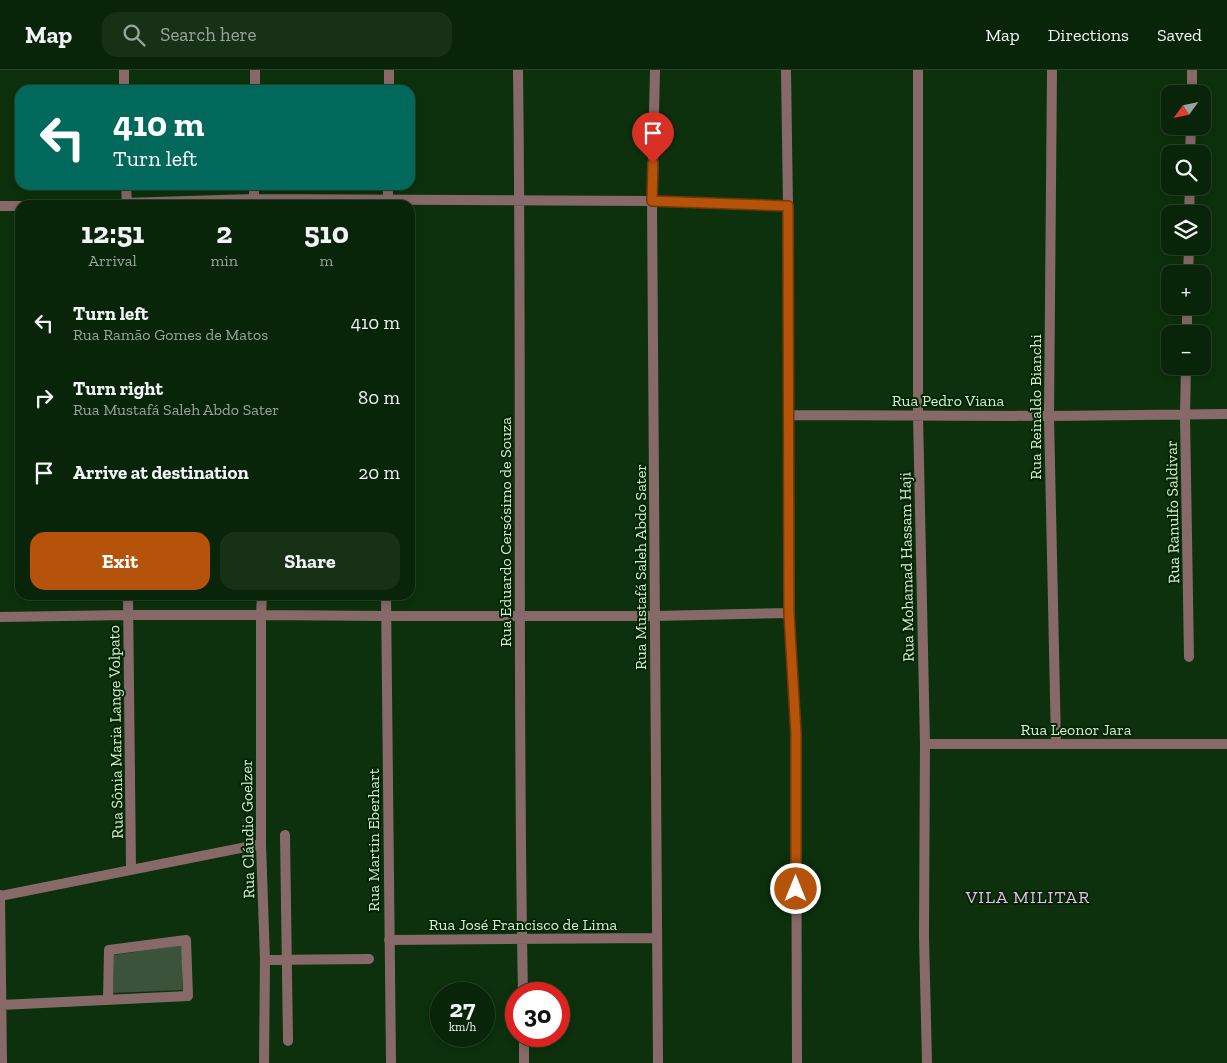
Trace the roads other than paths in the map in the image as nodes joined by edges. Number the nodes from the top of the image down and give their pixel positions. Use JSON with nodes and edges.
{"nodes":[{"id":1,"x":124,"y":70,"type":"edge"},
{"id":2,"x":255,"y":70,"type":"edge"},
{"id":3,"x":389,"y":70,"type":"edge"},
{"id":4,"x":518,"y":70,"type":"edge"},
{"id":5,"x":655,"y":70,"type":"edge"},
{"id":6,"x":786,"y":70,"type":"edge"},
{"id":7,"x":918,"y":70,"type":"edge"},
{"id":8,"x":1052,"y":70,"type":"edge"},
{"id":9,"x":1192,"y":70,"type":"edge"},
{"id":10,"x":124,"y":85,"type":"edge"},
{"id":11,"x":255,"y":85,"type":"edge"},
{"id":12,"x":389,"y":85,"type":"edge"},
{"id":13,"x":1192,"y":85,"type":"edge"},
{"id":14,"x":520,"y":201,"type":"junction"},
{"id":15,"x":652,"y":201,"type":"junction"},
{"id":16,"x":415,"y":203,"type":"edge"},
{"id":17,"x":0,"y":206,"type":"edge"},
{"id":18,"x":15,"y":206,"type":"edge"},
{"id":19,"x":788,"y":206,"type":"junction"},
{"id":20,"x":1186,"y":375,"type":"edge"},
{"id":21,"x":1227,"y":414,"type":"edge"},
{"id":22,"x":789,"y":415,"type":"junction"},
{"id":23,"x":918,"y":415,"type":"junction"},
{"id":24,"x":1185,"y":415,"type":"junction"},
{"id":25,"x":1049,"y":416,"type":"junction"},
{"id":26,"x":128,"y":600,"type":"edge"},
{"id":27,"x":262,"y":600,"type":"edge"},
{"id":28,"x":386,"y":600,"type":"edge"},
{"id":29,"x":789,"y":613,"type":"junction"},
{"id":30,"x":128,"y":615,"type":"junction"},
{"id":31,"x":261,"y":615,"type":"junction"},
{"id":32,"x":386,"y":616,"type":"junction"},
{"id":33,"x":520,"y":616,"type":"junction"},
{"id":34,"x":655,"y":616,"type":"junction"},
{"id":35,"x":0,"y":618,"type":"edge"},
{"id":36,"x":1190,"y":657,"type":"dead end"},
{"id":37,"x":925,"y":744,"type":"junction"},
{"id":38,"x":1056,"y":744,"type":"junction"},
{"id":39,"x":1227,"y":744,"type":"edge"},
{"id":40,"x":285,"y":835,"type":"dead end"},
{"id":41,"x":261,"y":844,"type":"junction"},
{"id":42,"x":131,"y":869,"type":"junction"},
{"id":43,"x":0,"y":895,"type":"edge"},
{"id":44,"x":657,"y":938,"type":"junction"},
{"id":45,"x":389,"y":940,"type":"junction"},
{"id":46,"x":522,"y":940,"type":"junction"},
{"id":47,"x":369,"y":959,"type":"dead end"},
{"id":48,"x":265,"y":960,"type":"junction"},
{"id":49,"x":286,"y":960,"type":"junction"},
{"id":50,"x":523,"y":982,"type":"edge"},
{"id":51,"x":108,"y":1000,"type":"junction"},
{"id":52,"x":1,"y":1005,"type":"junction"},
{"id":53,"x":1,"y":1036,"type":"edge"},
{"id":54,"x":288,"y":1041,"type":"dead end"},
{"id":55,"x":524,"y":1047,"type":"edge"},
{"id":56,"x":2,"y":1063,"type":"edge"},
{"id":57,"x":264,"y":1063,"type":"edge"},
{"id":58,"x":391,"y":1063,"type":"edge"},
{"id":59,"x":524,"y":1063,"type":"edge"},
{"id":60,"x":658,"y":1063,"type":"edge"},
{"id":61,"x":797,"y":1063,"type":"edge"},
{"id":62,"x":926,"y":1063,"type":"edge"}],
"edges":[{"from":1,"to":10,"type":"street"},
{"from":2,"to":11,"type":"street"},
{"from":3,"to":12,"type":"street"},
{"from":4,"to":14,"type":"street","name":"Rua Eduardo Cersósimo de Souza"},
{"from":5,"to":15,"type":"street","name":"Rua Mustafá Saleh Abdo Sater"},
{"from":6,"to":19,"type":"street"},
{"from":7,"to":23,"type":"street","name":"Rua Mohamad Hassam Haji"},
{"from":8,"to":25,"type":"street","name":"Rua Reinaldo Bianchi"},
{"from":9,"to":13,"type":"street"},
{"from":14,"to":15,"type":"street"},
{"from":14,"to":16,"type":"street"},
{"from":14,"to":33,"type":"street","name":"Rua Eduardo Cersósimo de Souza"},
{"from":15,"to":19,"type":"street"},
{"from":15,"to":34,"type":"street","name":"Rua Mustafá Saleh Abdo Sater"},
{"from":17,"to":18,"type":"street"},
{"from":19,"to":22,"type":"street"},
{"from":20,"to":24,"type":"street","name":"Rua Ranulfo Saldivar"},
{"from":21,"to":24,"type":"street","name":"Rua Pedro Viana"},
{"from":22,"to":23,"type":"street","name":"Rua Pedro Viana"},
{"from":22,"to":29,"type":"street"},
{"from":23,"to":25,"type":"street","name":"Rua Pedro Viana"},
{"from":23,"to":37,"type":"street","name":"Rua Mohamad Hassam Haji"},
{"from":24,"to":25,"type":"street","name":"Rua Pedro Viana"},
{"from":24,"to":36,"type":"street","name":"Rua Ranulfo Saldivar"},
{"from":25,"to":38,"type":"street","name":"Rua Reinaldo Bianchi"},
{"from":26,"to":30,"type":"street","name":"Rua Sônia Maria Lange Volpato"},
{"from":27,"to":31,"type":"street","name":"Rua Cláudio Goelzer"},
{"from":28,"to":32,"type":"street","name":"Rua Martin Eberhart"},
{"from":29,"to":34,"type":"street"},
{"from":29,"to":61,"type":"street"},
{"from":30,"to":31,"type":"street"},
{"from":30,"to":35,"type":"street"},
{"from":30,"to":42,"type":"street","name":"Rua Sônia Maria Lange Volpato"},
{"from":31,"to":32,"type":"street"},
{"from":31,"to":41,"type":"street","name":"Rua Cláudio Goelzer"},
{"from":32,"to":33,"type":"street"},
{"from":32,"to":45,"type":"street","name":"Rua Martin Eberhart"},
{"from":33,"to":34,"type":"street"},
{"from":33,"to":46,"type":"street","name":"Rua Eduardo Cersósimo de Souza"},
{"from":34,"to":44,"type":"street","name":"Rua Mustafá Saleh Abdo Sater"},
{"from":37,"to":38,"type":"street","name":"Rua Leonor Jara"},
{"from":37,"to":62,"type":"street","name":"Rua Mohamad Hassam Haji"},
{"from":38,"to":39,"type":"street","name":"Rua Leonor Jara"},
{"from":40,"to":49,"type":"street"},
{"from":41,"to":42,"type":"street"},
{"from":41,"to":48,"type":"street","name":"Rua Cláudio Goelzer"},
{"from":42,"to":43,"type":"street"},
{"from":43,"to":52,"type":"street"},
{"from":44,"to":46,"type":"street","name":"Rua José Francisco de Lima"},
{"from":44,"to":60,"type":"street","name":"Rua Mustafá Saleh Abdo Sater"},
{"from":45,"to":46,"type":"street","name":"Rua José Francisco de Lima"},
{"from":45,"to":58,"type":"street","name":"Rua Martin Eberhart"},
{"from":46,"to":50,"type":"street","name":"Rua Eduardo Cersósimo de Souza"},
{"from":47,"to":49,"type":"street"},
{"from":48,"to":49,"type":"street"},
{"from":48,"to":57,"type":"street","name":"Rua Cláudio Goelzer"},
{"from":49,"to":54,"type":"street"},
{"from":51,"to":51,"type":"street"},
{"from":51,"to":52,"type":"street"},
{"from":52,"to":53,"type":"street"},
{"from":53,"to":56,"type":"street"},
{"from":55,"to":59,"type":"street"}]}
